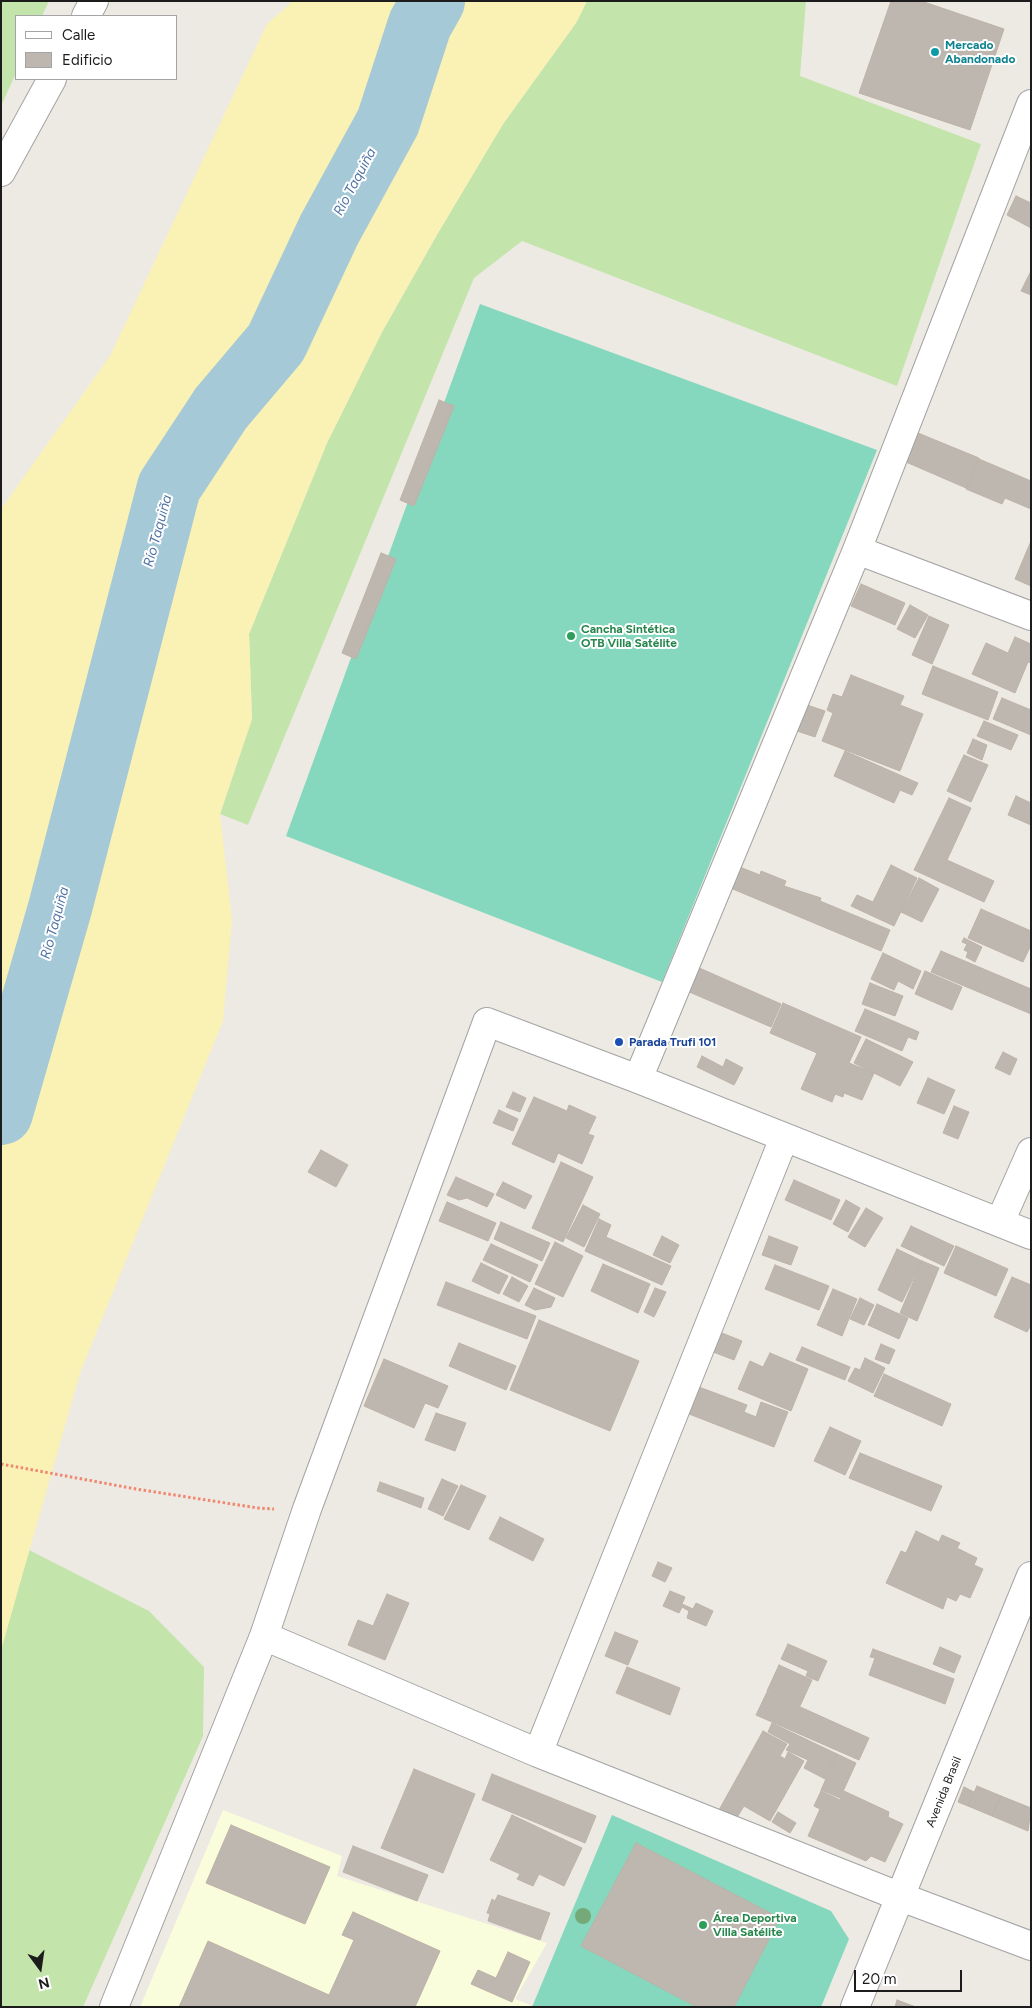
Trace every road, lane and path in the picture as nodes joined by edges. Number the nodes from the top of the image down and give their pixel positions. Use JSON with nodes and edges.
{"nodes":[{"id":1,"x":94,"y":1,"type":"edge"},
{"id":2,"x":87,"y":15,"type":"edge"},
{"id":3,"x":51,"y":80,"type":"edge"},
{"id":4,"x":1031,"y":104,"type":"edge"},
{"id":5,"x":1,"y":172,"type":"edge"},
{"id":6,"x":857,"y":550,"type":"junction"},
{"id":7,"x":1031,"y":616,"type":"edge"},
{"id":8,"x":638,"y":1079,"type":"junction"},
{"id":9,"x":784,"y":1138,"type":"junction"},
{"id":10,"x":1031,"y":1152,"type":"edge"},
{"id":11,"x":1000,"y":1222,"type":"junction"},
{"id":12,"x":1031,"y":1235,"type":"edge"},
{"id":13,"x":1,"y":1464,"type":"edge"},
{"id":14,"x":308,"y":1509,"type":"junction"},
{"id":15,"x":1031,"y":1576,"type":"edge"},
{"id":16,"x":264,"y":1636,"type":"junction"},
{"id":17,"x":538,"y":1753,"type":"junction"},
{"id":18,"x":901,"y":1897,"type":"junction"},
{"id":19,"x":1031,"y":1946,"type":"edge"},
{"id":20,"x":114,"y":2007,"type":"edge"},
{"id":21,"x":855,"y":2007,"type":"edge"}],
"edges":[{"from":1,"to":2,"type":"street"},
{"from":3,"to":5,"type":"street"},
{"from":4,"to":6,"type":"street"},
{"from":6,"to":7,"type":"street"},
{"from":6,"to":8,"type":"street"},
{"from":8,"to":9,"type":"street"},
{"from":8,"to":14,"type":"street"},
{"from":9,"to":11,"type":"street"},
{"from":9,"to":17,"type":"street"},
{"from":10,"to":11,"type":"street"},
{"from":11,"to":12,"type":"street"},
{"from":13,"to":14,"type":"path"},
{"from":14,"to":16,"type":"street"},
{"from":15,"to":18,"type":"street","name":"Avenida Brasil"},
{"from":16,"to":17,"type":"street"},
{"from":16,"to":20,"type":"street"},
{"from":17,"to":18,"type":"street"},
{"from":18,"to":19,"type":"street"},
{"from":18,"to":21,"type":"street","name":"Avenida Brasil"}]}
